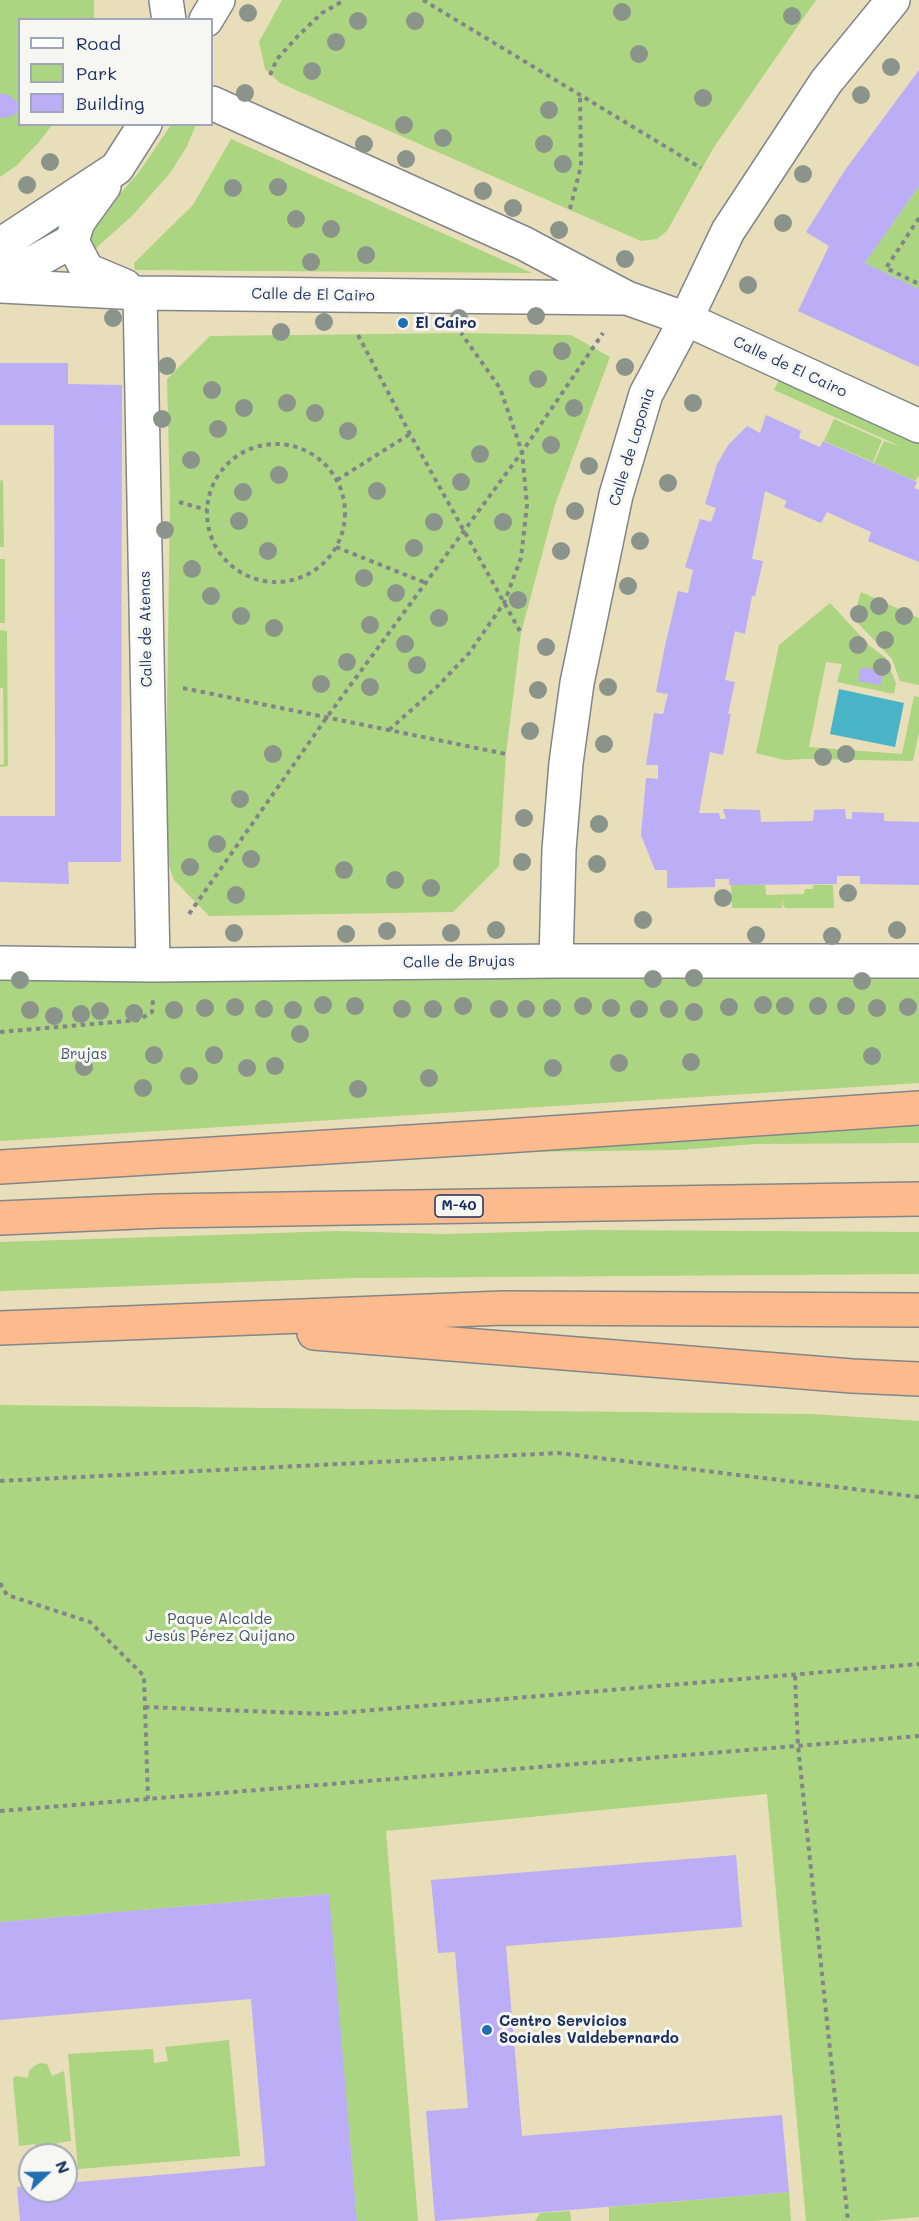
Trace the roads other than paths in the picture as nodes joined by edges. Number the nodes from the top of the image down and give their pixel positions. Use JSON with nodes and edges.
{"nodes":[{"id":1,"x":166,"y":0,"type":"edge"},
{"id":2,"x":218,"y":0,"type":"edge"},
{"id":3,"x":893,"y":0,"type":"edge"},
{"id":4,"x":169,"y":18,"type":"edge"},
{"id":5,"x":207,"y":18,"type":"edge"},
{"id":6,"x":213,"y":104,"type":"edge"},
{"id":7,"x":144,"y":126,"type":"edge"},
{"id":8,"x":117,"y":168,"type":"junction"},
{"id":9,"x":72,"y":241,"type":"junction"},
{"id":10,"x":0,"y":245,"type":"edge"},
{"id":11,"x":0,"y":279,"type":"edge"},
{"id":12,"x":0,"y":286,"type":"edge"},
{"id":13,"x":140,"y":293,"type":"junction"},
{"id":14,"x":627,"y":298,"type":"junction"},
{"id":15,"x":686,"y":319,"type":"junction"},
{"id":16,"x":919,"y":426,"type":"edge"},
{"id":17,"x":556,"y":961,"type":"junction"},
{"id":18,"x":919,"y":961,"type":"edge"},
{"id":19,"x":0,"y":963,"type":"edge"},
{"id":20,"x":153,"y":965,"type":"junction"},
{"id":21,"x":919,"y":1108,"type":"edge"},
{"id":22,"x":0,"y":1167,"type":"edge"},
{"id":23,"x":919,"y":1199,"type":"edge"},
{"id":24,"x":0,"y":1218,"type":"edge"},
{"id":25,"x":919,"y":1310,"type":"edge"},
{"id":26,"x":165,"y":1321,"type":"junction"},
{"id":27,"x":0,"y":1328,"type":"edge"},
{"id":28,"x":919,"y":1379,"type":"edge"}],
"edges":[{"from":1,"to":4,"type":"street"},
{"from":2,"to":5,"type":"street"},
{"from":3,"to":15,"type":"street","name":"Calle de Laponia"},
{"from":6,"to":14,"type":"street","name":"Calle de El Cairo"},
{"from":7,"to":8,"type":"street"},
{"from":8,"to":9,"type":"street"},
{"from":8,"to":10,"type":"street"},
{"from":9,"to":11,"type":"street"},
{"from":9,"to":13,"type":"street"},
{"from":12,"to":13,"type":"street","name":"Calle de El Cairo"},
{"from":13,"to":14,"type":"street","name":"Calle de El Cairo"},
{"from":13,"to":20,"type":"street","name":"Calle de Atenas"},
{"from":14,"to":15,"type":"street","name":"Calle de El Cairo"},
{"from":15,"to":16,"type":"street","name":"Calle de El Cairo"},
{"from":15,"to":17,"type":"street","name":"Calle de Laponia"},
{"from":17,"to":18,"type":"street","name":"Calle de Brujas"},
{"from":17,"to":20,"type":"street","name":"Calle de Brujas"},
{"from":19,"to":20,"type":"street","name":"Calle de Brujas"},
{"from":21,"to":22,"type":"highway"},
{"from":23,"to":24,"type":"highway","number":"M-40"},
{"from":25,"to":26,"type":"highway"},
{"from":26,"to":27,"type":"highway"},
{"from":26,"to":28,"type":"highway"}]}
